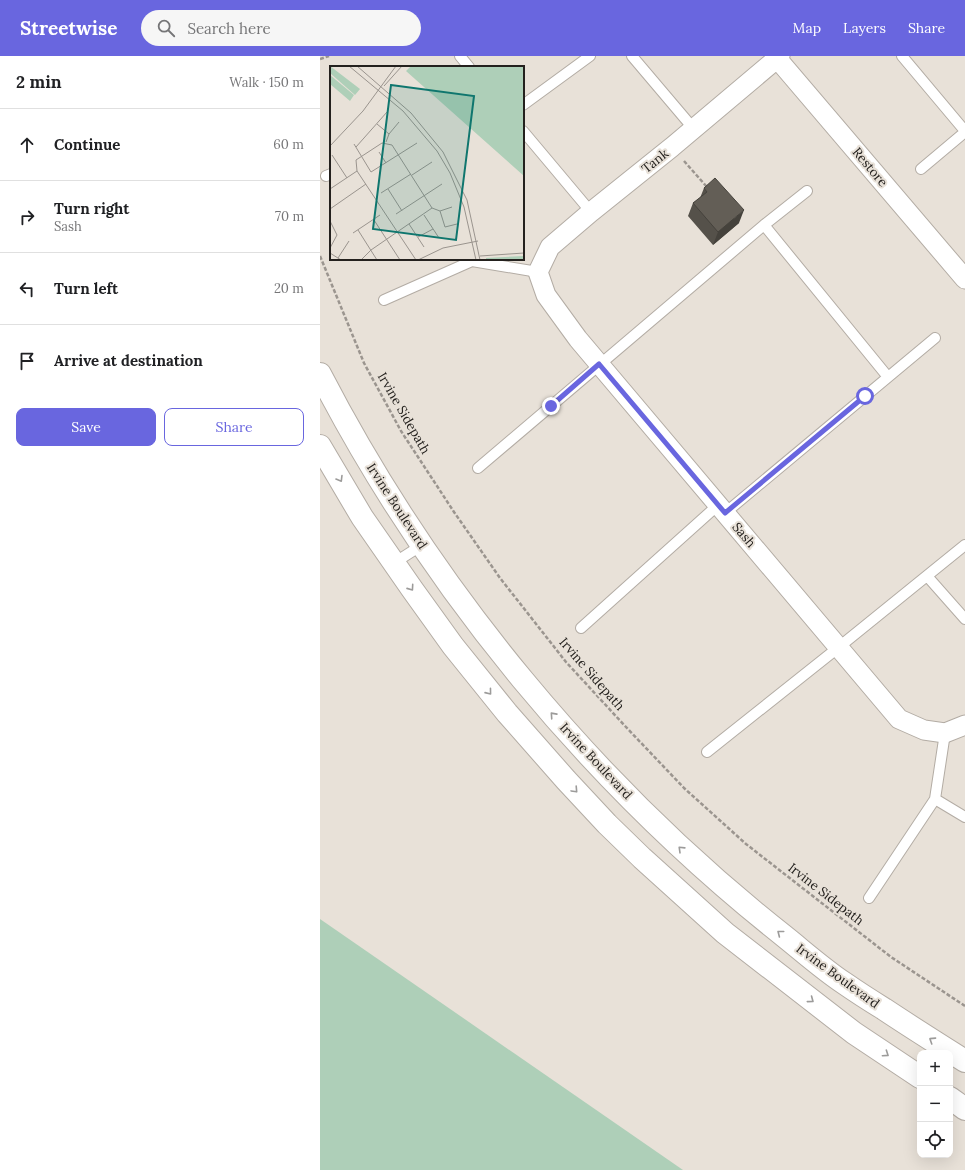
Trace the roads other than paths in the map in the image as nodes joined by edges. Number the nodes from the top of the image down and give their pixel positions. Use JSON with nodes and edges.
{"nodes":[{"id":1,"x":460,"y":56,"type":"edge"},
{"id":2,"x":590,"y":56,"type":"edge"},
{"id":3,"x":632,"y":56,"type":"edge"},
{"id":4,"x":902,"y":56,"type":"edge"},
{"id":5,"x":778,"y":57,"type":"edge"},
{"id":6,"x":468,"y":66,"type":"edge"},
{"id":7,"x":524,"y":104,"type":"edge"},
{"id":8,"x":693,"y":128,"type":"junction"},
{"id":9,"x":965,"y":131,"type":"edge"},
{"id":10,"x":524,"y":132,"type":"edge"},
{"id":11,"x":922,"y":169,"type":"dead end"},
{"id":12,"x":807,"y":191,"type":"dead end"},
{"id":13,"x":591,"y":212,"type":"junction"},
{"id":14,"x":764,"y":225,"type":"junction"},
{"id":15,"x":472,"y":260,"type":"edge"},
{"id":16,"x":538,"y":272,"type":"junction"},
{"id":17,"x":965,"y":279,"type":"edge"},
{"id":18,"x":384,"y":300,"type":"dead end"},
{"id":19,"x":935,"y":338,"type":"dead end"},
{"id":20,"x":599,"y":364,"type":"junction"},
{"id":21,"x":320,"y":374,"type":"edge"},
{"id":22,"x":888,"y":377,"type":"junction"},
{"id":23,"x":320,"y":446,"type":"edge"},
{"id":24,"x":478,"y":468,"type":"dead end"},
{"id":25,"x":722,"y":509,"type":"junction"},
{"id":26,"x":422,"y":545,"type":"junction"},
{"id":27,"x":965,"y":546,"type":"edge"},
{"id":28,"x":394,"y":563,"type":"junction"},
{"id":29,"x":927,"y":576,"type":"junction"},
{"id":30,"x":965,"y":619,"type":"edge"},
{"id":31,"x":581,"y":628,"type":"dead end"},
{"id":32,"x":839,"y":648,"type":"junction"},
{"id":33,"x":965,"y":725,"type":"edge"},
{"id":34,"x":945,"y":733,"type":"junction"},
{"id":35,"x":707,"y":752,"type":"dead end"},
{"id":36,"x":935,"y":799,"type":"junction"},
{"id":37,"x":965,"y":817,"type":"edge"},
{"id":38,"x":869,"y":898,"type":"dead end"},
{"id":39,"x":965,"y":1061,"type":"edge"},
{"id":40,"x":917,"y":1075,"type":"edge"},
{"id":41,"x":953,"y":1100,"type":"edge"},
{"id":42,"x":965,"y":1109,"type":"edge"}],
"edges":[{"from":1,"to":6,"type":"lane"},
{"from":2,"to":7,"type":"lane"},
{"from":3,"to":8,"type":"lane"},
{"from":4,"to":9,"type":"lane"},
{"from":5,"to":8,"type":"street","name":"Tank"},
{"from":5,"to":17,"type":"street","name":"Restore"},
{"from":8,"to":13,"type":"street","name":"Tank"},
{"from":9,"to":11,"type":"lane"},
{"from":10,"to":13,"type":"lane"},
{"from":12,"to":14,"type":"lane"},
{"from":13,"to":16,"type":"street","name":"Tank"},
{"from":14,"to":20,"type":"lane"},
{"from":14,"to":22,"type":"lane"},
{"from":15,"to":16,"type":"lane"},
{"from":15,"to":18,"type":"lane"},
{"from":16,"to":20,"type":"street","name":"Sash"},
{"from":19,"to":22,"type":"lane"},
{"from":20,"to":24,"type":"lane"},
{"from":20,"to":25,"type":"street","name":"Sash"},
{"from":21,"to":26,"type":"main road","name":"Irvine Boulevard"},
{"from":22,"to":25,"type":"lane"},
{"from":23,"to":28,"type":"main road","one_way":true},
{"from":25,"to":31,"type":"lane"},
{"from":25,"to":32,"type":"street","name":"Sash"},
{"from":26,"to":28,"type":"lane"},
{"from":39,"to":26,"type":"main road","name":"Irvine Boulevard","one_way":true},
{"from":27,"to":29,"type":"lane"},
{"from":28,"to":40,"type":"main road","one_way":true},
{"from":29,"to":30,"type":"lane"},
{"from":29,"to":32,"type":"lane"},
{"from":32,"to":34,"type":"street","name":"Sash"},
{"from":32,"to":35,"type":"lane"},
{"from":33,"to":34,"type":"street","name":"Sash"},
{"from":34,"to":36,"type":"lane"},
{"from":36,"to":37,"type":"lane"},
{"from":36,"to":38,"type":"lane"},
{"from":41,"to":42,"type":"main road"}]}
